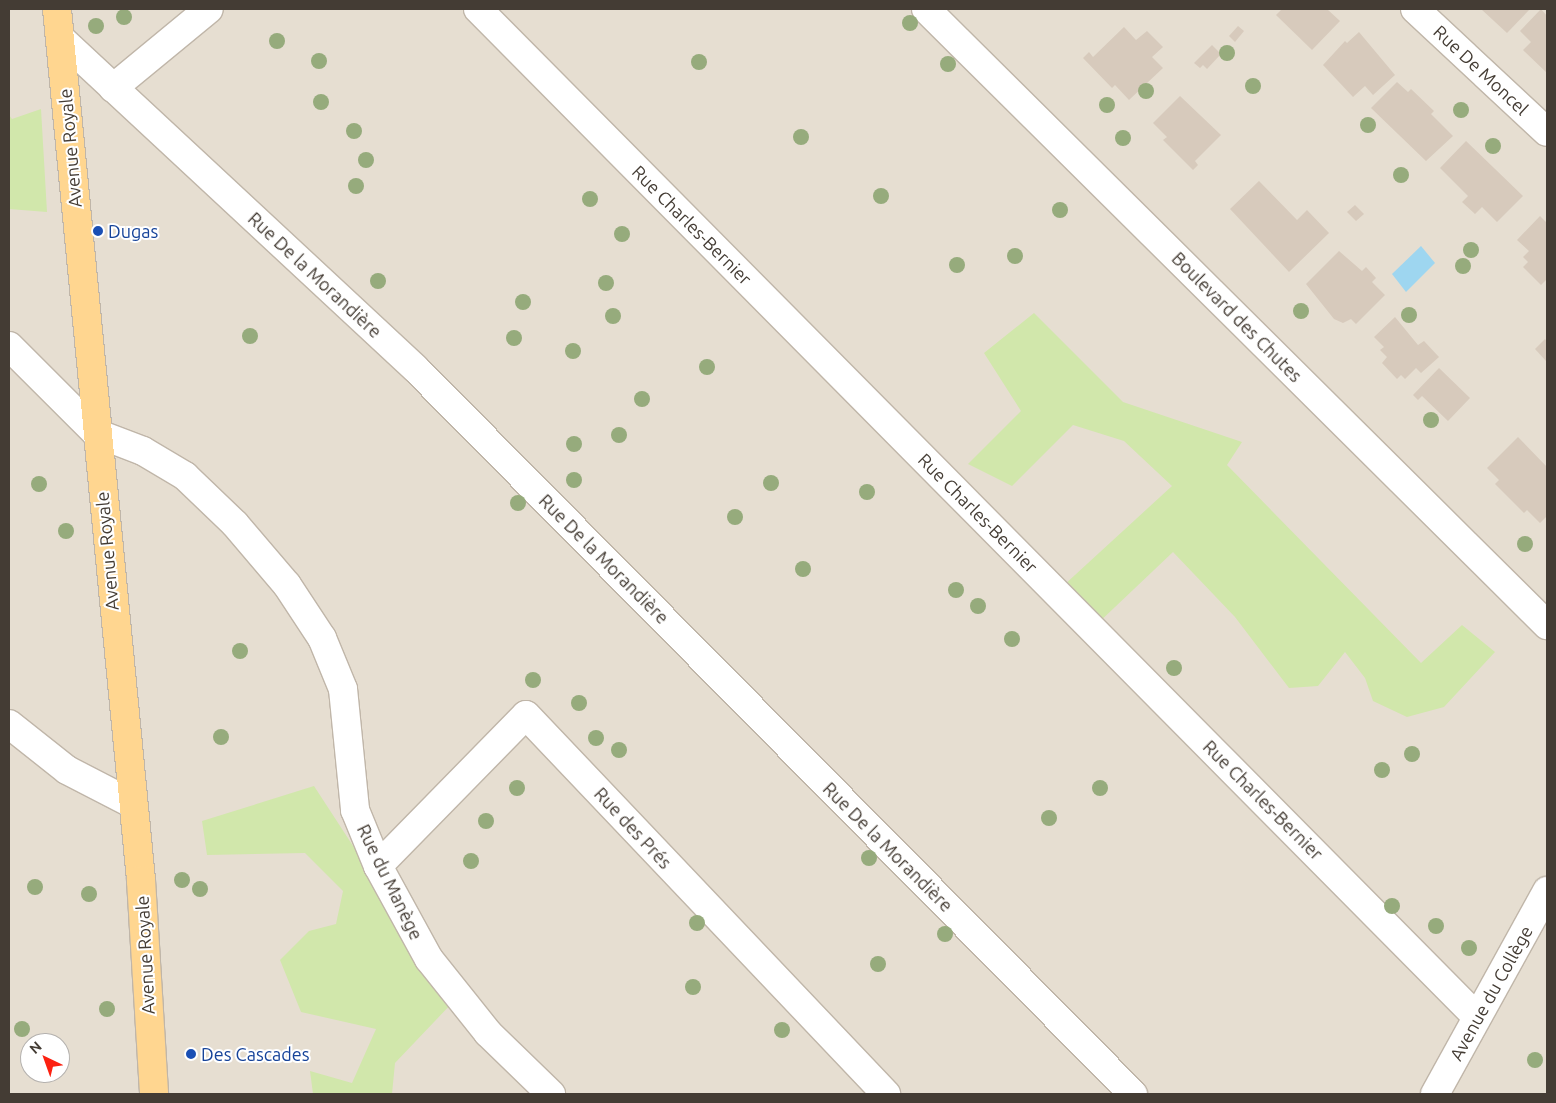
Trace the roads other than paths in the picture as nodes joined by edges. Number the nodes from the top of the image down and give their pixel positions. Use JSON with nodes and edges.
{"nodes":[{"id":1,"x":57,"y":9,"type":"edge"},
{"id":2,"x":209,"y":9,"type":"edge"},
{"id":3,"x":478,"y":9,"type":"edge"},
{"id":4,"x":926,"y":9,"type":"edge"},
{"id":5,"x":1415,"y":9,"type":"edge"},
{"id":6,"x":60,"y":38,"type":"junction"},
{"id":7,"x":113,"y":88,"type":"junction"},
{"id":8,"x":1547,"y":132,"type":"edge"},
{"id":9,"x":9,"y":346,"type":"edge"},
{"id":10,"x":96,"y":433,"type":"junction"},
{"id":11,"x":1547,"y":625,"type":"edge"},
{"id":12,"x":9,"y":724,"type":"edge"},
{"id":13,"x":131,"y":803,"type":"junction"},
{"id":14,"x":378,"y":866,"type":"junction"},
{"id":15,"x":1547,"y":891,"type":"edge"},
{"id":16,"x":1477,"y":1017,"type":"junction"},
{"id":17,"x":154,"y":1094,"type":"edge"},
{"id":18,"x":551,"y":1094,"type":"edge"},
{"id":19,"x":886,"y":1094,"type":"edge"},
{"id":20,"x":1133,"y":1094,"type":"edge"},
{"id":21,"x":1435,"y":1094,"type":"edge"}],
"edges":[{"from":1,"to":6,"type":"main road","name":"Avenue Royale"},
{"from":2,"to":7,"type":"street"},
{"from":3,"to":16,"type":"street","name":"Rue Charles-Bernier"},
{"from":4,"to":11,"type":"street","name":"Boulevard des Chutes"},
{"from":5,"to":8,"type":"street","name":"Rue De Moncel"},
{"from":6,"to":7,"type":"street","name":"Rue De la Morandière"},
{"from":6,"to":10,"type":"main road","name":"Avenue Royale"},
{"from":7,"to":20,"type":"street","name":"Rue De la Morandière"},
{"from":9,"to":10,"type":"street"},
{"from":10,"to":13,"type":"main road","name":"Avenue Royale"},
{"from":10,"to":14,"type":"street","name":"Rue du Manège"},
{"from":12,"to":13,"type":"street"},
{"from":13,"to":17,"type":"main road","name":"Avenue Royale"},
{"from":14,"to":18,"type":"street","name":"Rue du Manège"},
{"from":14,"to":19,"type":"street","name":"Rue des Prés"},
{"from":15,"to":16,"type":"street","name":"Avenue du Collège"},
{"from":16,"to":21,"type":"street","name":"Avenue du Collège"}]}
